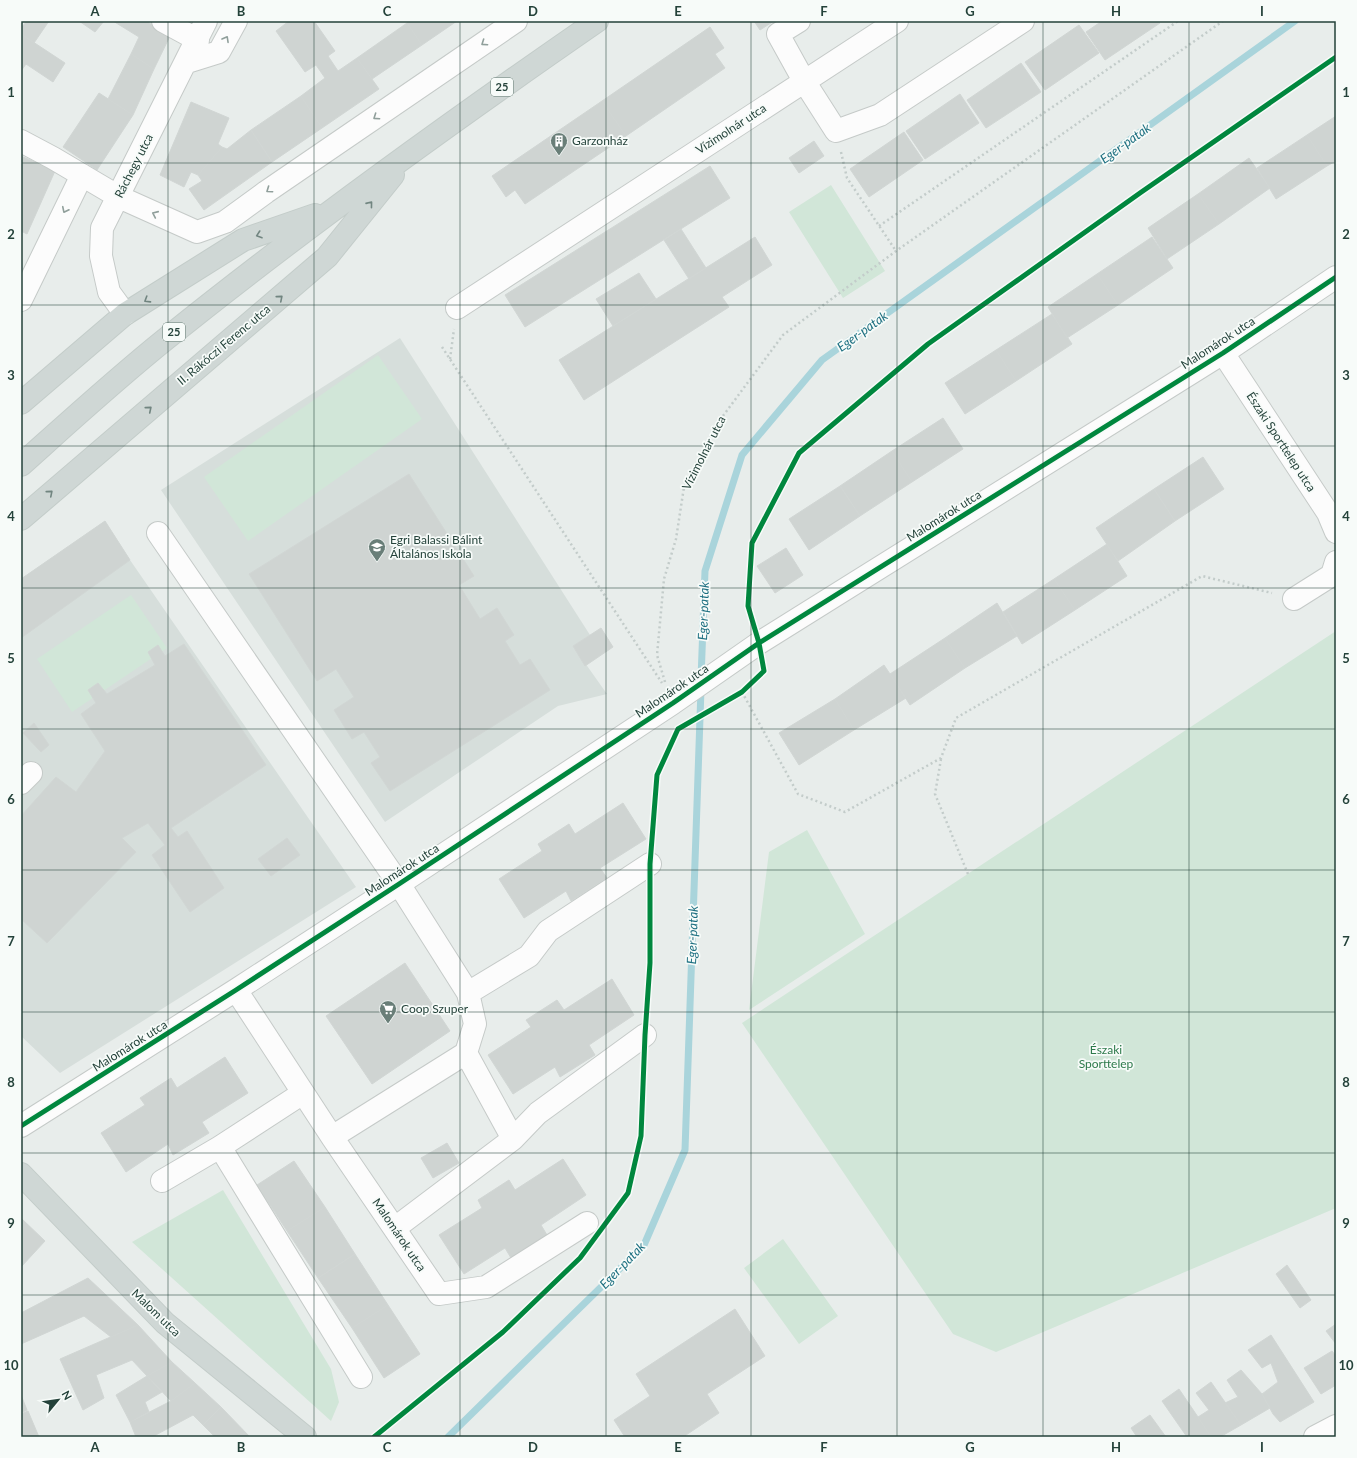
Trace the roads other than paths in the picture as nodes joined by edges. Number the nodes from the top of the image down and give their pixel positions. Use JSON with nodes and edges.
{"nodes":[{"id":1,"x":163,"y":21,"type":"edge"},
{"id":2,"x":236,"y":21,"type":"edge"},
{"id":3,"x":516,"y":21,"type":"edge"},
{"id":4,"x":597,"y":21,"type":"edge"},
{"id":5,"x":798,"y":21,"type":"edge"},
{"id":6,"x":897,"y":21,"type":"edge"},
{"id":7,"x":1023,"y":21,"type":"edge"},
{"id":8,"x":202,"y":30,"type":"edge"},
{"id":9,"x":187,"y":62,"type":"junction"},
{"id":10,"x":804,"y":81,"type":"junction"},
{"id":11,"x":21,"y":142,"type":"edge"},
{"id":12,"x":409,"y":154,"type":"junction"},
{"id":13,"x":82,"y":175,"type":"junction"},
{"id":14,"x":119,"y":197,"type":"junction"},
{"id":15,"x":335,"y":208,"type":"junction"},
{"id":16,"x":1336,"y":277,"type":"edge"},
{"id":17,"x":21,"y":300,"type":"edge"},
{"id":18,"x":457,"y":308,"type":"road end"},
{"id":19,"x":125,"y":314,"type":"junction"},
{"id":20,"x":1223,"y":353,"type":"junction"},
{"id":21,"x":21,"y":403,"type":"edge"},
{"id":22,"x":21,"y":465,"type":"edge"},
{"id":23,"x":21,"y":519,"type":"edge"},
{"id":24,"x":1336,"y":532,"type":"edge"},
{"id":25,"x":158,"y":533,"type":"dead end"},
{"id":26,"x":1336,"y":563,"type":"edge"},
{"id":27,"x":1294,"y":599,"type":"road end"},
{"id":28,"x":650,"y":864,"type":"dead end"},
{"id":29,"x":399,"y":884,"type":"junction"},
{"id":30,"x":236,"y":990,"type":"junction"},
{"id":31,"x":468,"y":993,"type":"junction"},
{"id":32,"x":645,"y":1035,"type":"dead end"},
{"id":33,"x":466,"y":1053,"type":"junction"},
{"id":34,"x":304,"y":1093,"type":"junction"},
{"id":35,"x":21,"y":1126,"type":"edge"},
{"id":36,"x":332,"y":1137,"type":"junction"},
{"id":37,"x":513,"y":1139,"type":"junction"},
{"id":38,"x":220,"y":1147,"type":"junction"},
{"id":39,"x":162,"y":1181,"type":"dead end"},
{"id":40,"x":24,"y":1182,"type":"edge"},
{"id":41,"x":587,"y":1223,"type":"dead end"},
{"id":42,"x":395,"y":1228,"type":"junction"},
{"id":43,"x":361,"y":1377,"type":"dead end"},
{"id":44,"x":1336,"y":1426,"type":"edge"},
{"id":45,"x":305,"y":1437,"type":"edge"},
{"id":46,"x":1315,"y":1437,"type":"edge"}],
"edges":[{"from":1,"to":8,"type":"street"},
{"from":9,"to":2,"type":"street","one_way":true},
{"from":3,"to":14,"type":"street","one_way":true},
{"from":4,"to":12,"type":"main road","name":"II. Rákóczi Ferenc utca","number":"25"},
{"from":5,"to":10,"type":"street"},
{"from":6,"to":10,"type":"street","name":"Vízimolnár utca"},
{"from":7,"to":10,"type":"street"},
{"from":8,"to":9,"type":"street","name":"Ráchegy utca"},
{"from":9,"to":14,"type":"street","name":"Ráchegy utca"},
{"from":10,"to":18,"type":"street","name":"Vízimolnár utca"},
{"from":11,"to":13,"type":"street"},
{"from":12,"to":15,"type":"main road","name":"II. Rákóczi Ferenc utca","number":"25"},
{"from":23,"to":12,"type":"main road","name":"II. Rákóczi Ferenc utca","one_way":true},
{"from":13,"to":14,"type":"street"},
{"from":13,"to":17,"type":"street","one_way":true},
{"from":14,"to":19,"type":"street","name":"Ráchegy utca"},
{"from":15,"to":19,"type":"main road","name":"II. Rákóczi Ferenc utca","one_way":true},
{"from":15,"to":22,"type":"main road","name":"II. Rákóczi Ferenc utca","number":"25"},
{"from":16,"to":20,"type":"street","name":"Malomárok utca"},
{"from":19,"to":21,"type":"main road","name":"II. Rákóczi Ferenc utca"},
{"from":20,"to":24,"type":"street","name":"Északi Sporttelep utca"},
{"from":20,"to":29,"type":"street","name":"Malomárok utca"},
{"from":25,"to":29,"type":"street"},
{"from":26,"to":27,"type":"street"},
{"from":28,"to":31,"type":"street"},
{"from":29,"to":30,"type":"street","name":"Malomárok utca"},
{"from":29,"to":31,"type":"street","name":"Malomárok utca"},
{"from":30,"to":34,"type":"street","name":"Malomárok utca"},
{"from":30,"to":35,"type":"street","name":"Malomárok utca"},
{"from":31,"to":33,"type":"street","name":"Malomárok utca"},
{"from":32,"to":37,"type":"street"},
{"from":33,"to":36,"type":"street"},
{"from":33,"to":37,"type":"street"},
{"from":34,"to":36,"type":"street","name":"Malomárok utca"},
{"from":34,"to":38,"type":"street"},
{"from":36,"to":42,"type":"street","name":"Malomárok utca"},
{"from":37,"to":42,"type":"street"},
{"from":38,"to":39,"type":"street"},
{"from":38,"to":43,"type":"street"},
{"from":40,"to":45,"type":"main road","name":"Malom utca"},
{"from":41,"to":42,"type":"street","name":"Malomárok utca"},
{"from":44,"to":46,"type":"street"}]}
